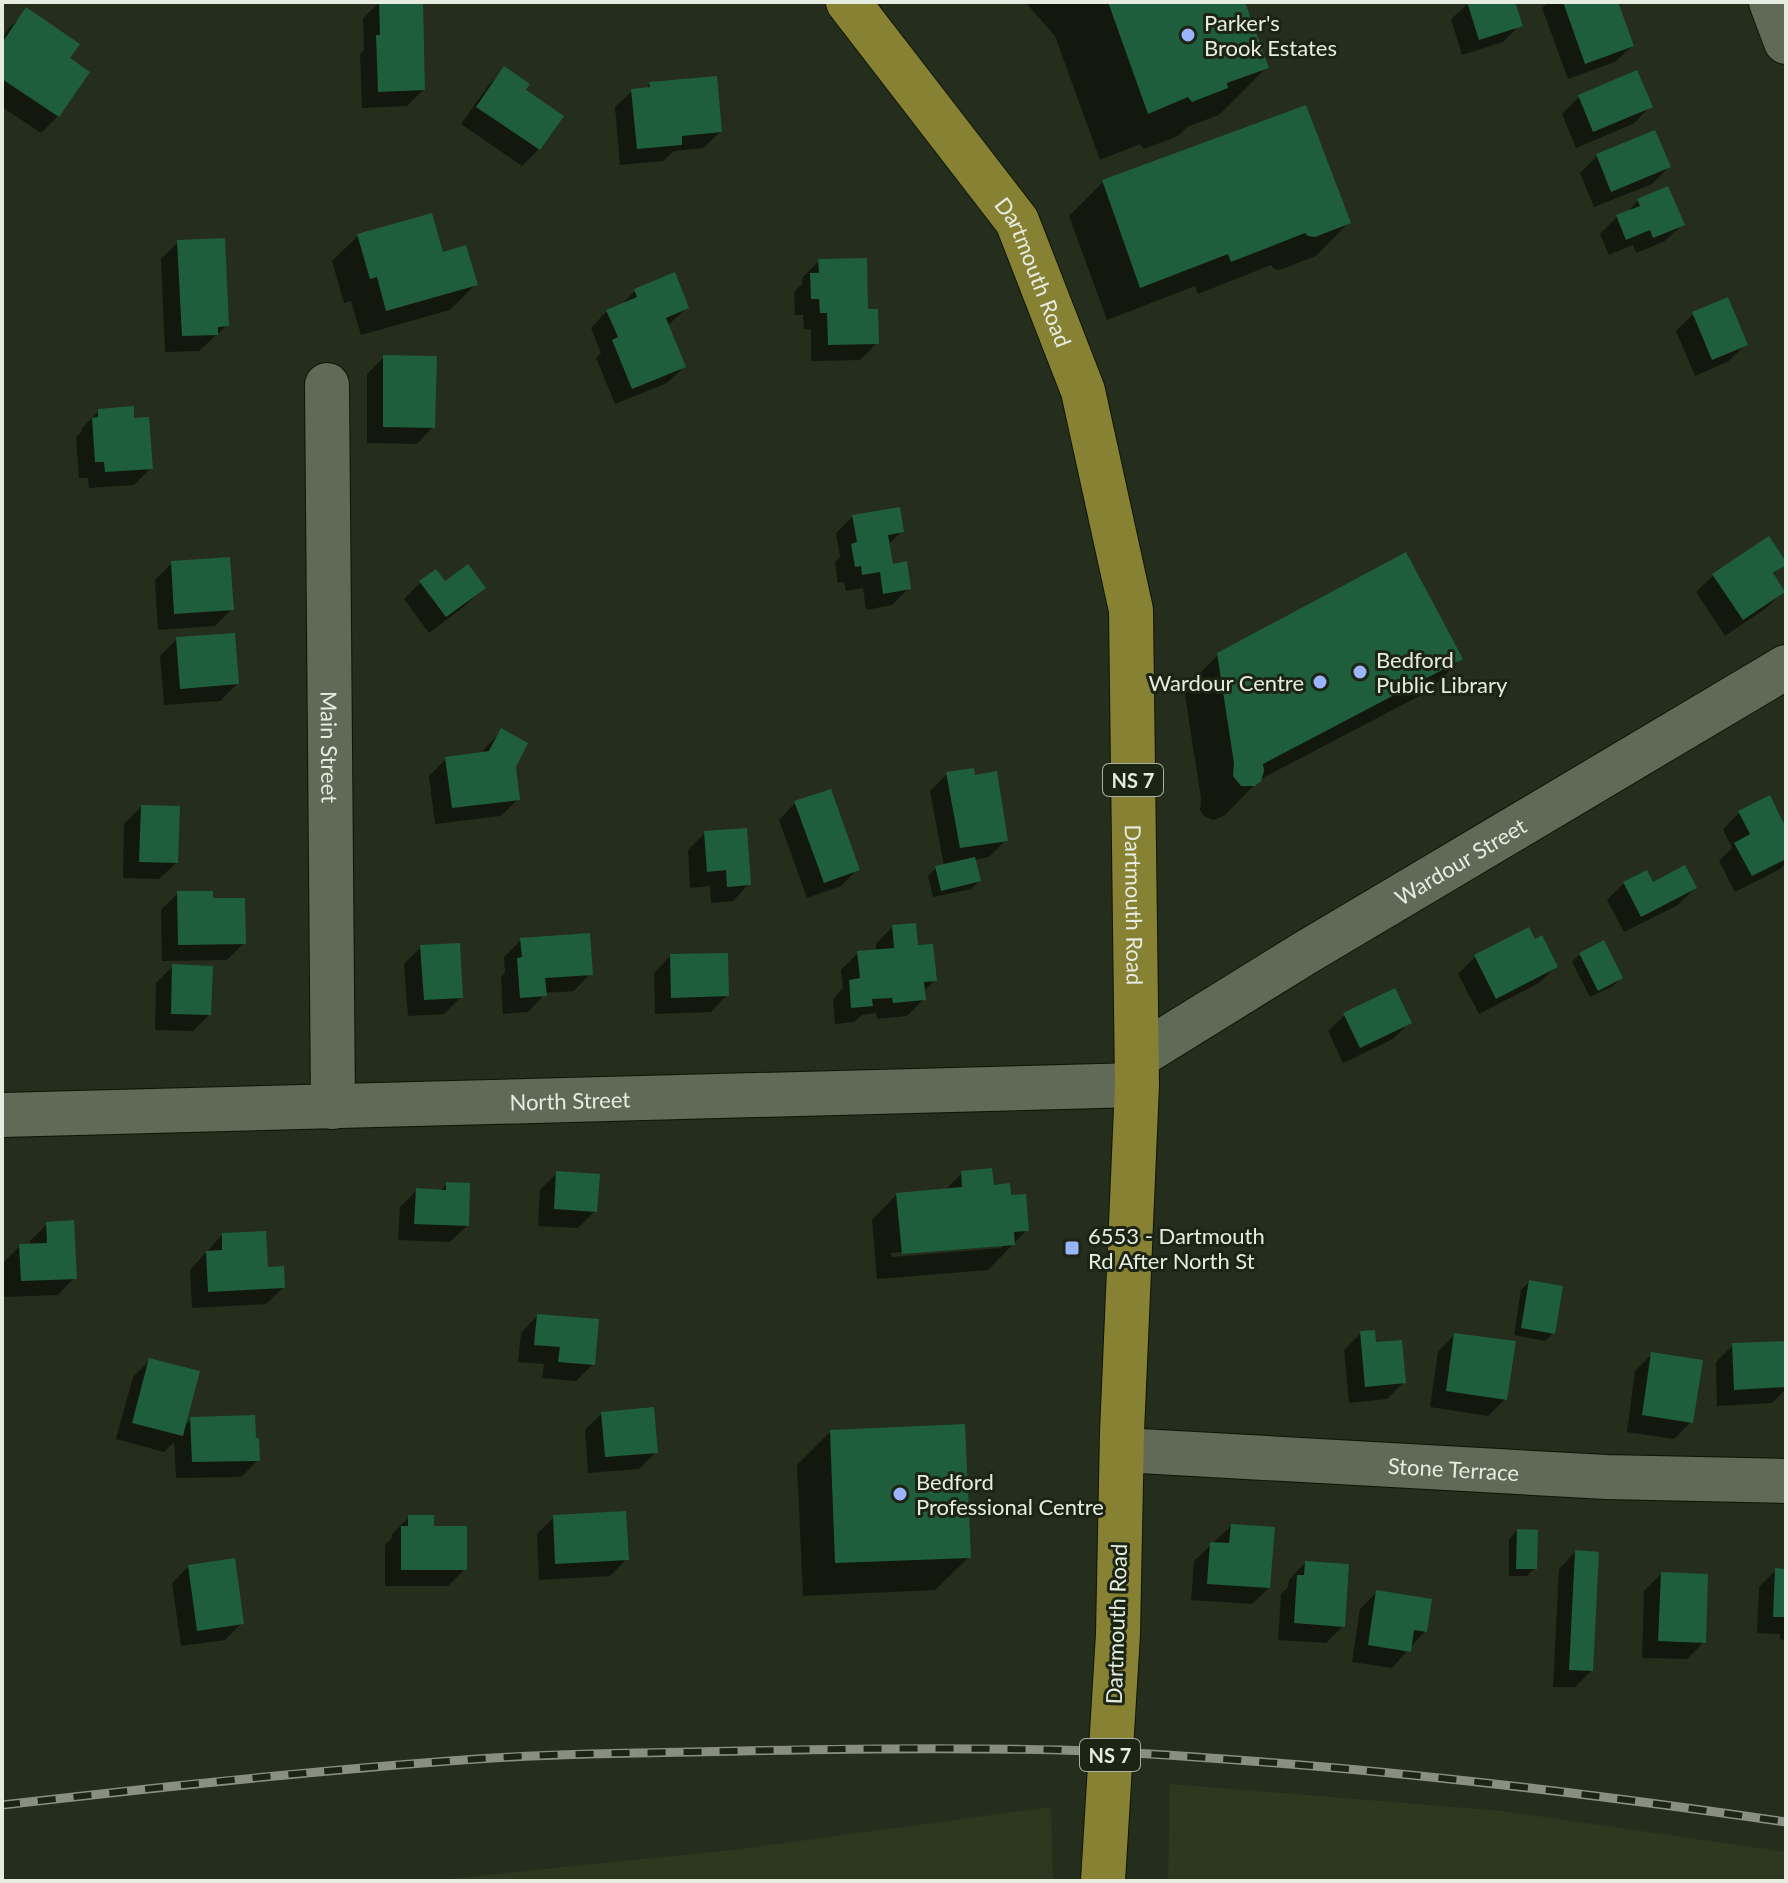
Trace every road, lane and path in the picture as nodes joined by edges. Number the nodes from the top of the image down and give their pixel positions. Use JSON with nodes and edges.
{"nodes":[{"id":1,"x":848,"y":2,"type":"edge"},
{"id":2,"x":1771,"y":2,"type":"edge"},
{"id":3,"x":1786,"y":42,"type":"edge"},
{"id":4,"x":327,"y":385,"type":"dead end"},
{"id":5,"x":1786,"y":667,"type":"edge"},
{"id":6,"x":1137,"y":1071,"type":"junction"},
{"id":7,"x":333,"y":1107,"type":"junction"},
{"id":8,"x":2,"y":1115,"type":"edge"},
{"id":9,"x":1122,"y":1450,"type":"junction"},
{"id":10,"x":1786,"y":1481,"type":"edge"},
{"id":11,"x":1103,"y":1881,"type":"edge"}],
"edges":[{"from":1,"to":6,"type":"main road","name":"Dartmouth Road","number":"NS 7"},
{"from":2,"to":3,"type":"street"},
{"from":4,"to":7,"type":"street","name":"Main Street"},
{"from":5,"to":6,"type":"street","name":"Wardour Street"},
{"from":6,"to":7,"type":"street","name":"North Street"},
{"from":6,"to":9,"type":"main road","name":"Dartmouth Road","number":"NS 7"},
{"from":7,"to":8,"type":"street","name":"North Street"},
{"from":9,"to":10,"type":"street","name":"Stone Terrace"},
{"from":9,"to":11,"type":"main road","name":"Dartmouth Road","number":"NS 7"}]}
